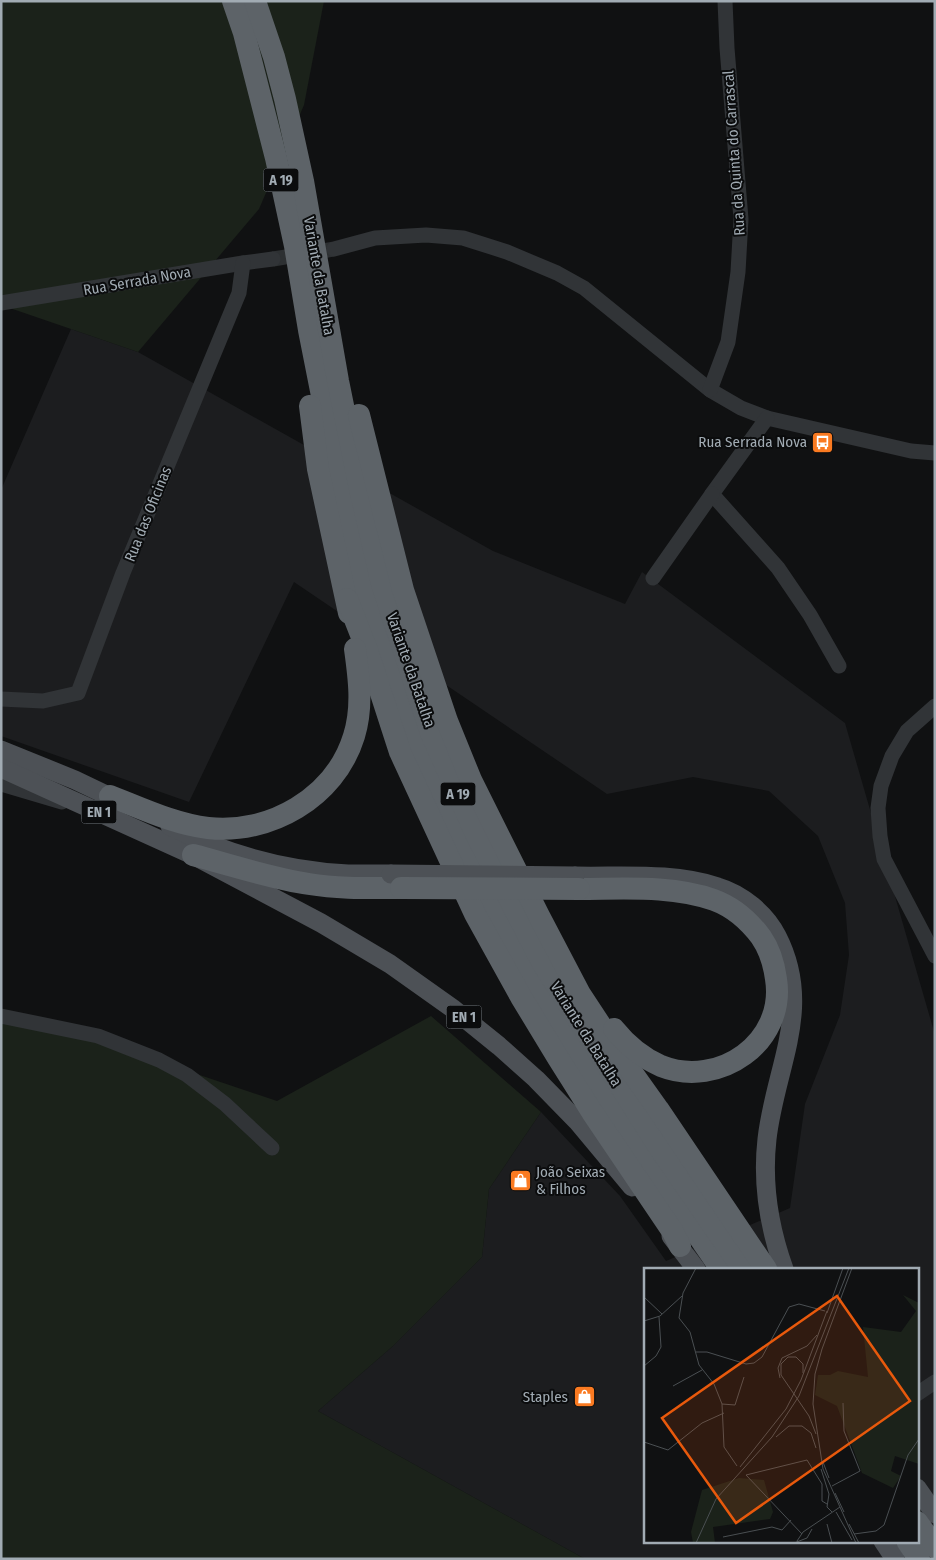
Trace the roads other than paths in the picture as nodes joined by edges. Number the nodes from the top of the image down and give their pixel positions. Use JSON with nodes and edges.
{"nodes":[{"id":1,"x":233,"y":1,"type":"edge"},
{"id":2,"x":255,"y":1,"type":"edge"},
{"id":3,"x":726,"y":1,"type":"edge"},
{"id":4,"x":325,"y":254,"type":"junction"},
{"id":5,"x":273,"y":259,"type":"tunnel mouth"},
{"id":6,"x":243,"y":262,"type":"junction"},
{"id":7,"x":1,"y":303,"type":"edge"},
{"id":8,"x":308,"y":330,"type":"junction"},
{"id":9,"x":710,"y":390,"type":"junction"},
{"id":10,"x":767,"y":418,"type":"junction"},
{"id":11,"x":935,"y":453,"type":"edge"},
{"id":12,"x":712,"y":494,"type":"junction"},
{"id":13,"x":653,"y":578,"type":"dead end"},
{"id":14,"x":347,"y":599,"type":"junction"},
{"id":15,"x":839,"y":666,"type":"dead end"},
{"id":16,"x":1,"y":699,"type":"edge"},
{"id":17,"x":935,"y":706,"type":"edge"},
{"id":18,"x":1,"y":750,"type":"edge"},
{"id":19,"x":1,"y":768,"type":"edge"},
{"id":20,"x":1,"y":784,"type":"edge"},
{"id":21,"x":110,"y":796,"type":"junction"},
{"id":22,"x":91,"y":808,"type":"junction"},
{"id":23,"x":193,"y":855,"type":"junction"},
{"id":24,"x":396,"y":881,"type":"junction"},
{"id":25,"x":577,"y":883,"type":"junction"},
{"id":26,"x":554,"y":944,"type":"junction"},
{"id":27,"x":935,"y":956,"type":"edge"},
{"id":28,"x":1,"y":1016,"type":"edge"},
{"id":29,"x":272,"y":1148,"type":"dead end"},
{"id":30,"x":680,"y":1246,"type":"junction"},
{"id":31,"x":695,"y":1268,"type":"edge"},
{"id":32,"x":720,"y":1268,"type":"edge"},
{"id":33,"x":742,"y":1268,"type":"edge"},
{"id":34,"x":765,"y":1268,"type":"edge"},
{"id":35,"x":784,"y":1268,"type":"edge"},
{"id":36,"x":935,"y":1382,"type":"edge"},
{"id":37,"x":918,"y":1393,"type":"edge"},
{"id":38,"x":918,"y":1489,"type":"edge"},
{"id":39,"x":935,"y":1514,"type":"edge"},
{"id":40,"x":918,"y":1523,"type":"edge"},
{"id":41,"x":884,"y":1542,"type":"edge"},
{"id":42,"x":908,"y":1542,"type":"edge"},
{"id":43,"x":935,"y":1547,"type":"edge"},
{"id":44,"x":895,"y":1559,"type":"edge"},
{"id":45,"x":919,"y":1559,"type":"edge"}],
"edges":[{"from":1,"to":8,"type":"highway","name":"Variante da Batalha","number":"A 19"},
{"from":2,"to":4,"type":"highway","name":"Variante da Batalha","number":"A 19"},
{"from":3,"to":9,"type":"street","name":"Rua da Quinta do Carrascal"},
{"from":4,"to":9,"type":"street"},
{"from":4,"to":26,"type":"highway"},
{"from":4,"to":33,"type":"highway","name":"Variante da Batalha","number":"A 19"},
{"from":5,"to":6,"type":"street","name":"Rua Serrada Nova"},
{"from":6,"to":7,"type":"street","name":"Rua Serrada Nova"},
{"from":6,"to":16,"type":"street","name":"Rua das Oficinas"},
{"from":8,"to":14,"type":"highway"},
{"from":8,"to":32,"type":"highway","name":"Variante da Batalha","number":"A 19"},
{"from":9,"to":10,"type":"street"},
{"from":10,"to":11,"type":"street"},
{"from":10,"to":12,"type":"street"},
{"from":12,"to":13,"type":"street"},
{"from":12,"to":15,"type":"street"},
{"from":14,"to":21,"type":"highway"},
{"from":14,"to":30,"type":"highway"},
{"from":17,"to":27,"type":"street"},
{"from":18,"to":21,"type":"main road","number":"EN 1"},
{"from":19,"to":22,"type":"main road","number":"EN 1"},
{"from":20,"to":22,"type":"street"},
{"from":21,"to":24,"type":"main road","number":"EN 1"},
{"from":22,"to":23,"type":"main road","number":"EN 1"},
{"from":23,"to":24,"type":"highway"},
{"from":23,"to":30,"type":"main road","number":"EN 1"},
{"from":24,"to":25,"type":"highway","bridge":true},
{"from":25,"to":26,"type":"highway"},
{"from":25,"to":35,"type":"main road"},
{"from":26,"to":34,"type":"highway"},
{"from":28,"to":29,"type":"street"},
{"from":30,"to":31,"type":"main road","number":"EN 1"},
{"from":36,"to":37,"type":"street"},
{"from":38,"to":39,"type":"main road"},
{"from":40,"to":43,"type":"highway"},
{"from":41,"to":44,"type":"main road"},
{"from":42,"to":45,"type":"highway"}]}
